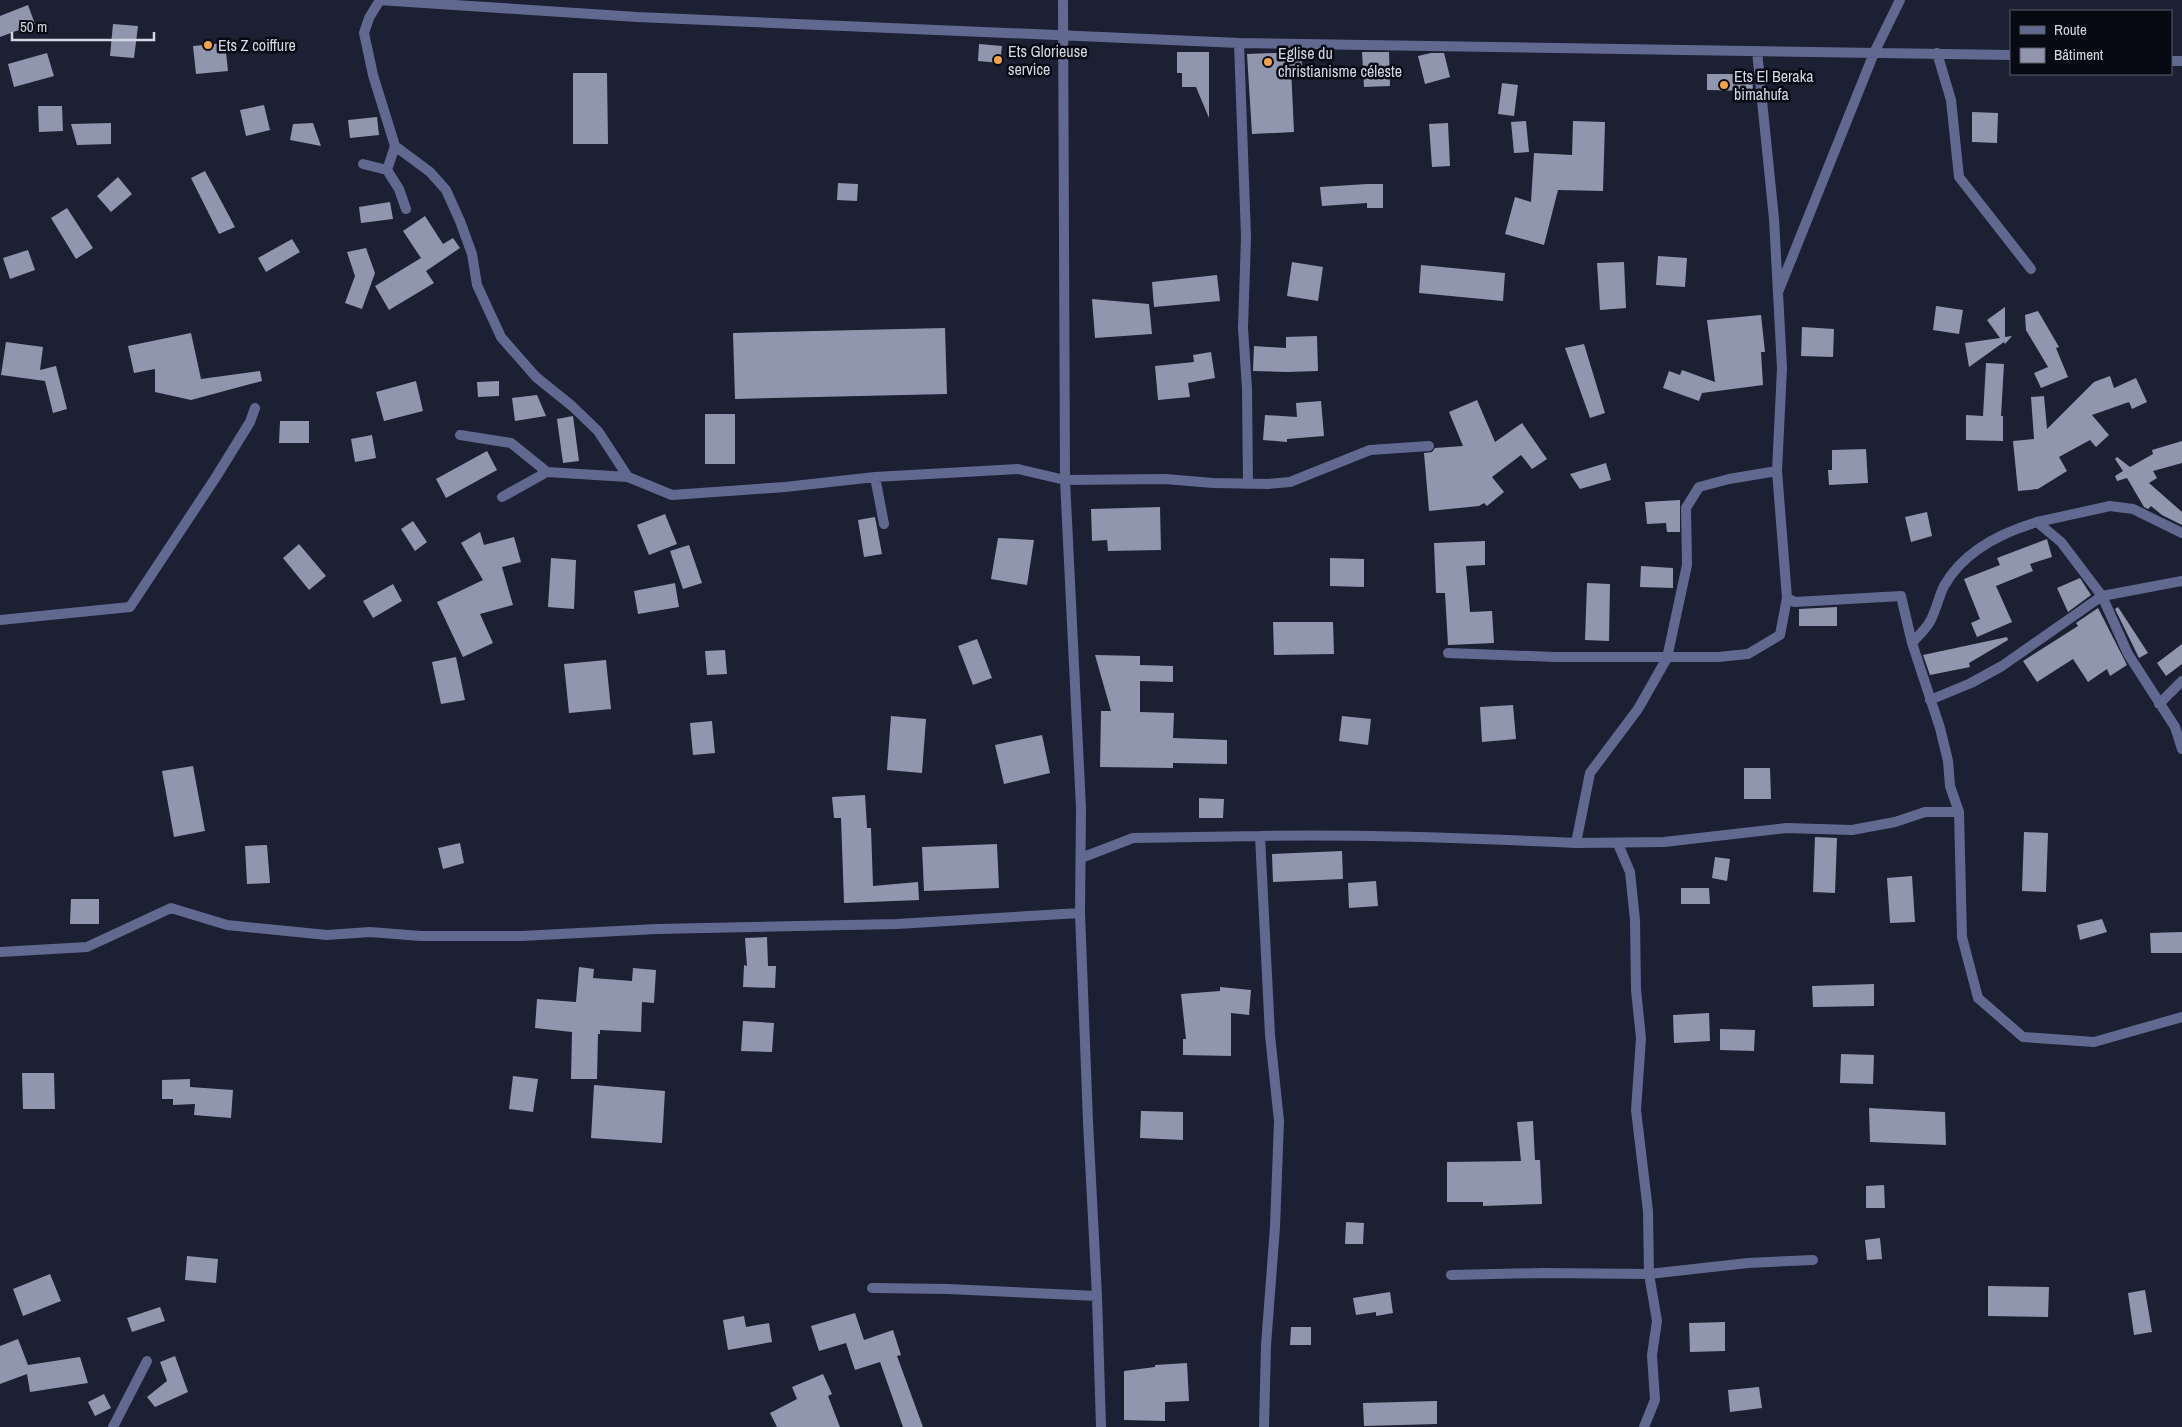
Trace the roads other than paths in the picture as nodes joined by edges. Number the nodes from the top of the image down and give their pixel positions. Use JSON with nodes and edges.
{"nodes":[{"id":1,"x":379,"y":0,"type":"edge"},
{"id":2,"x":1063,"y":0,"type":"edge"},
{"id":3,"x":1900,"y":0,"type":"edge"},
{"id":4,"x":1062,"y":36,"type":"junction"},
{"id":5,"x":1239,"y":43,"type":"junction"},
{"id":6,"x":1757,"y":51,"type":"junction"},
{"id":7,"x":1937,"y":52,"type":"junction"},
{"id":8,"x":1874,"y":53,"type":"junction"},
{"id":9,"x":2010,"y":55,"type":"edge"},
{"id":10,"x":394,"y":146,"type":"junction"},
{"id":11,"x":363,"y":164,"type":"dead end"},
{"id":12,"x":387,"y":170,"type":"junction"},
{"id":13,"x":406,"y":209,"type":"dead end"},
{"id":14,"x":2031,"y":268,"type":"dead end"},
{"id":15,"x":1778,"y":293,"type":"junction"},
{"id":16,"x":256,"y":408,"type":"dead end"},
{"id":17,"x":460,"y":434,"type":"dead end"},
{"id":18,"x":1429,"y":446,"type":"dead end"},
{"id":19,"x":1778,"y":471,"type":"junction"},
{"id":20,"x":547,"y":472,"type":"junction"},
{"id":21,"x":628,"y":477,"type":"junction"},
{"id":22,"x":875,"y":477,"type":"junction"},
{"id":23,"x":1066,"y":480,"type":"junction"},
{"id":24,"x":1248,"y":484,"type":"junction"},
{"id":25,"x":502,"y":497,"type":"dead end"},
{"id":26,"x":2037,"y":522,"type":"junction"},
{"id":27,"x":884,"y":524,"type":"dead end"},
{"id":28,"x":2182,"y":533,"type":"edge"},
{"id":29,"x":2182,"y":581,"type":"edge"},
{"id":30,"x":2102,"y":596,"type":"junction"},
{"id":31,"x":1787,"y":598,"type":"junction"},
{"id":32,"x":0,"y":620,"type":"edge"},
{"id":33,"x":1912,"y":643,"type":"junction"},
{"id":34,"x":1448,"y":653,"type":"dead end"},
{"id":35,"x":1666,"y":658,"type":"junction"},
{"id":36,"x":2182,"y":681,"type":"edge"},
{"id":37,"x":1930,"y":700,"type":"junction"},
{"id":38,"x":2159,"y":704,"type":"junction"},
{"id":39,"x":2182,"y":749,"type":"edge"},
{"id":40,"x":1959,"y":812,"type":"junction"},
{"id":41,"x":1260,"y":836,"type":"junction"},
{"id":42,"x":1576,"y":843,"type":"junction"},
{"id":43,"x":1618,"y":844,"type":"junction"},
{"id":44,"x":1081,"y":858,"type":"junction"},
{"id":45,"x":1080,"y":913,"type":"junction"},
{"id":46,"x":0,"y":952,"type":"edge"},
{"id":47,"x":2182,"y":1017,"type":"edge"},
{"id":48,"x":1813,"y":1260,"type":"dead end"},
{"id":49,"x":1649,"y":1274,"type":"junction"},
{"id":50,"x":1451,"y":1275,"type":"dead end"},
{"id":51,"x":872,"y":1288,"type":"dead end"},
{"id":52,"x":1097,"y":1296,"type":"junction"},
{"id":53,"x":147,"y":1361,"type":"dead end"},
{"id":54,"x":113,"y":1427,"type":"edge"},
{"id":55,"x":1100,"y":1427,"type":"edge"},
{"id":56,"x":1264,"y":1427,"type":"edge"},
{"id":57,"x":1644,"y":1427,"type":"edge"}],
"edges":[{"from":1,"to":4,"type":"street"},
{"from":1,"to":10,"type":"street"},
{"from":2,"to":4,"type":"street"},
{"from":3,"to":8,"type":"street"},
{"from":4,"to":5,"type":"street"},
{"from":4,"to":23,"type":"street"},
{"from":5,"to":6,"type":"street"},
{"from":5,"to":24,"type":"street"},
{"from":6,"to":8,"type":"street"},
{"from":6,"to":15,"type":"street"},
{"from":7,"to":8,"type":"street"},
{"from":7,"to":9,"type":"street"},
{"from":7,"to":14,"type":"street"},
{"from":8,"to":15,"type":"street"},
{"from":10,"to":12,"type":"street"},
{"from":10,"to":21,"type":"street"},
{"from":11,"to":12,"type":"street"},
{"from":12,"to":13,"type":"street"},
{"from":15,"to":19,"type":"street"},
{"from":16,"to":32,"type":"street"},
{"from":17,"to":20,"type":"street"},
{"from":18,"to":24,"type":"street"},
{"from":19,"to":31,"type":"street"},
{"from":19,"to":35,"type":"street"},
{"from":20,"to":21,"type":"street"},
{"from":20,"to":25,"type":"street"},
{"from":21,"to":22,"type":"street"},
{"from":22,"to":23,"type":"street"},
{"from":22,"to":27,"type":"street"},
{"from":23,"to":24,"type":"street"},
{"from":23,"to":44,"type":"street"},
{"from":26,"to":28,"type":"street"},
{"from":26,"to":30,"type":"street"},
{"from":26,"to":33,"type":"street"},
{"from":29,"to":30,"type":"street"},
{"from":30,"to":37,"type":"street"},
{"from":30,"to":38,"type":"street"},
{"from":31,"to":33,"type":"street"},
{"from":31,"to":35,"type":"street"},
{"from":33,"to":37,"type":"street"},
{"from":34,"to":35,"type":"street"},
{"from":35,"to":42,"type":"street"},
{"from":36,"to":38,"type":"street"},
{"from":37,"to":40,"type":"street"},
{"from":38,"to":39,"type":"street"},
{"from":40,"to":43,"type":"street"},
{"from":40,"to":47,"type":"street"},
{"from":41,"to":42,"type":"street"},
{"from":41,"to":44,"type":"street"},
{"from":41,"to":56,"type":"street"},
{"from":42,"to":43,"type":"street"},
{"from":43,"to":49,"type":"street"},
{"from":44,"to":45,"type":"street"},
{"from":45,"to":46,"type":"street"},
{"from":45,"to":52,"type":"street"},
{"from":48,"to":49,"type":"street"},
{"from":49,"to":50,"type":"street"},
{"from":49,"to":57,"type":"street"},
{"from":51,"to":52,"type":"street"},
{"from":52,"to":55,"type":"street"},
{"from":53,"to":54,"type":"street"}]}
